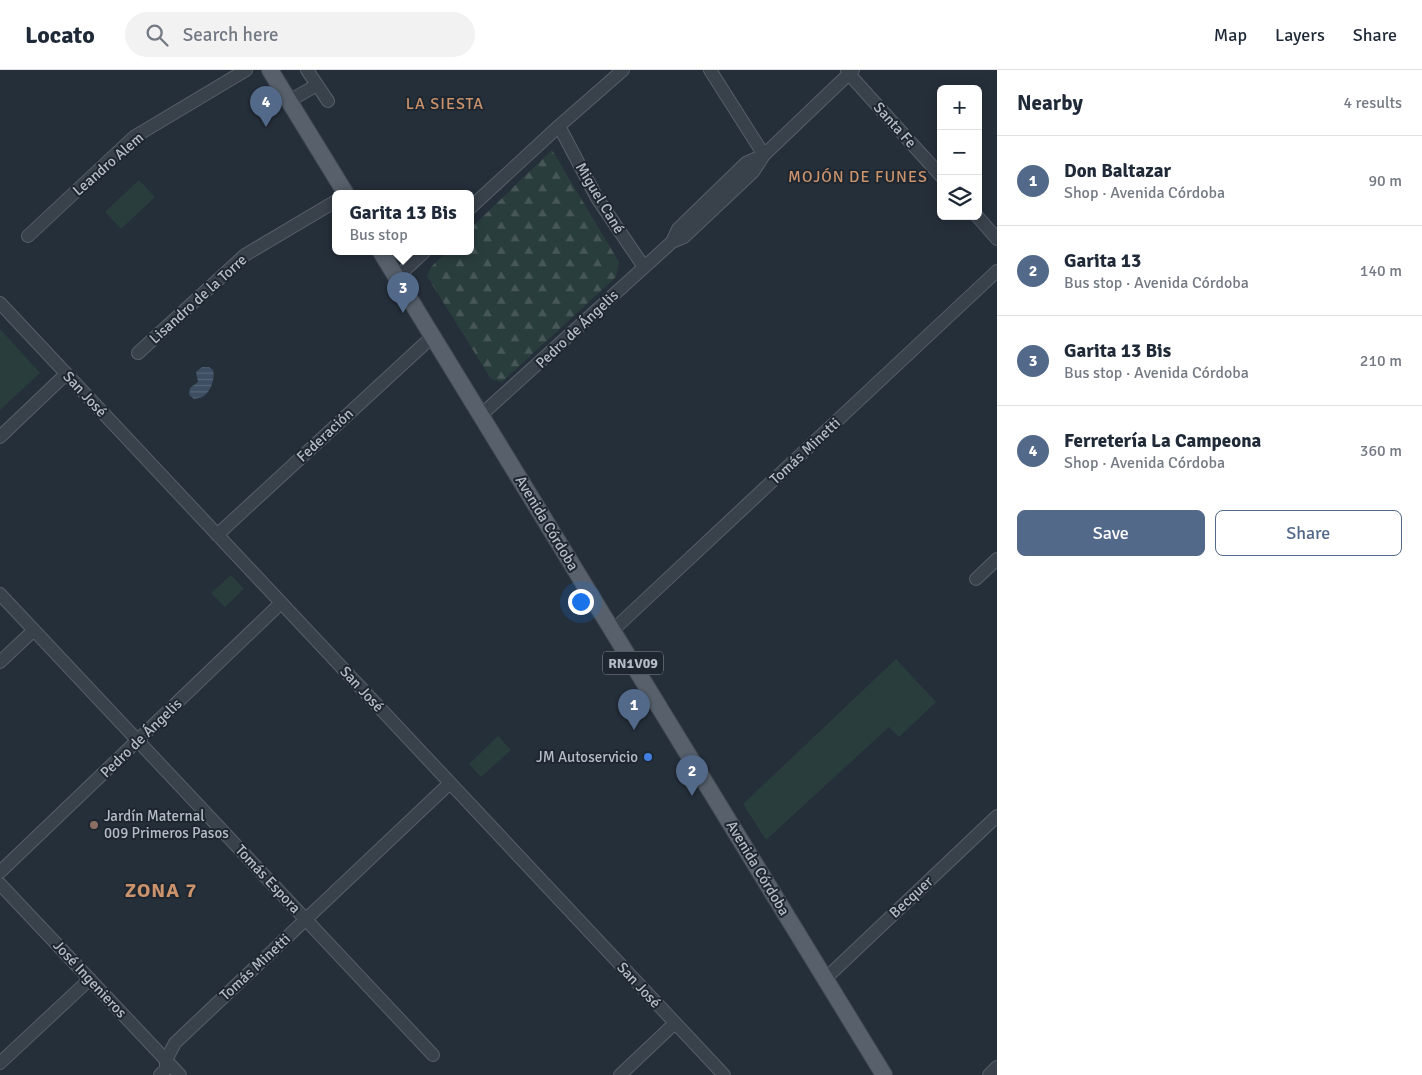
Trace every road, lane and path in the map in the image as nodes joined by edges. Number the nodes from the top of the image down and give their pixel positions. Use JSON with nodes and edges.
{"nodes":[{"id":1,"x":246,"y":70,"type":"edge"},
{"id":2,"x":270,"y":70,"type":"edge"},
{"id":3,"x":307,"y":70,"type":"edge"},
{"id":4,"x":623,"y":70,"type":"edge"},
{"id":5,"x":710,"y":70,"type":"edge"},
{"id":6,"x":849,"y":71,"type":"edge"},
{"id":7,"x":317,"y":85,"type":"junction"},
{"id":8,"x":289,"y":101,"type":"junction"},
{"id":9,"x":328,"y":101,"type":"dead end"},
{"id":10,"x":559,"y":126,"type":"junction"},
{"id":11,"x":764,"y":155,"type":"junction"},
{"id":12,"x":940,"y":175,"type":"edge"},
{"id":13,"x":344,"y":190,"type":"edge"},
{"id":14,"x":332,"y":203,"type":"edge"},
{"id":15,"x":474,"y":204,"type":"edge"},
{"id":16,"x":980,"y":220,"type":"edge"},
{"id":17,"x":28,"y":236,"type":"dead end"},
{"id":18,"x":997,"y":239,"type":"edge"},
{"id":19,"x":383,"y":255,"type":"edge"},
{"id":20,"x":421,"y":255,"type":"edge"},
{"id":21,"x":644,"y":267,"type":"junction"},
{"id":22,"x":997,"y":271,"type":"edge"},
{"id":23,"x":397,"y":277,"type":"junction"},
{"id":24,"x":0,"y":304,"type":"edge"},
{"id":25,"x":432,"y":336,"type":"junction"},
{"id":26,"x":138,"y":352,"type":"dead end"},
{"id":27,"x":66,"y":374,"type":"junction"},
{"id":28,"x":481,"y":415,"type":"junction"},
{"id":29,"x":0,"y":437,"type":"edge"},
{"id":30,"x":217,"y":535,"type":"junction"},
{"id":31,"x":997,"y":559,"type":"edge"},
{"id":32,"x":976,"y":579,"type":"dead end"},
{"id":33,"x":0,"y":594,"type":"edge"},
{"id":34,"x":281,"y":603,"type":"junction"},
{"id":35,"x":34,"y":630,"type":"junction"},
{"id":36,"x":612,"y":630,"type":"junction"},
{"id":37,"x":0,"y":662,"type":"edge"},
{"id":38,"x":138,"y":740,"type":"junction"},
{"id":39,"x":450,"y":783,"type":"junction"},
{"id":40,"x":997,"y":816,"type":"edge"},
{"id":41,"x":0,"y":872,"type":"edge"},
{"id":42,"x":1,"y":887,"type":"edge"},
{"id":43,"x":306,"y":920,"type":"junction"},
{"id":44,"x":90,"y":979,"type":"junction"},
{"id":45,"x":825,"y":979,"type":"junction"},
{"id":46,"x":675,"y":1022,"type":"junction"},
{"id":47,"x":433,"y":1056,"type":"dead end"},
{"id":48,"x":166,"y":1060,"type":"junction"},
{"id":49,"x":0,"y":1063,"type":"edge"},
{"id":50,"x":997,"y":1067,"type":"edge"},
{"id":51,"x":160,"y":1075,"type":"edge"},
{"id":52,"x":180,"y":1075,"type":"edge"},
{"id":53,"x":620,"y":1075,"type":"edge"},
{"id":54,"x":724,"y":1075,"type":"edge"},
{"id":55,"x":884,"y":1075,"type":"edge"},
{"id":56,"x":988,"y":1075,"type":"edge"}],
"edges":[{"from":1,"to":17,"type":"street","name":"Leandro Alem"},
{"from":2,"to":8,"type":"main road"},
{"from":3,"to":7,"type":"street"},
{"from":4,"to":10,"type":"street"},
{"from":5,"to":11,"type":"street"},
{"from":6,"to":11,"type":"street","name":"Pedro de Ángelis"},
{"from":6,"to":12,"type":"street","name":"Santa Fe"},
{"from":7,"to":8,"type":"street"},
{"from":7,"to":9,"type":"street"},
{"from":8,"to":13,"type":"main road"},
{"from":10,"to":15,"type":"street"},
{"from":10,"to":21,"type":"street","name":"Miguel Cané"},
{"from":11,"to":21,"type":"street","name":"Pedro de Ángelis"},
{"from":14,"to":26,"type":"street","name":"Lisandro de la Torre"},
{"from":16,"to":18,"type":"street"},
{"from":19,"to":23,"type":"main road","name":"Avenida Córdoba","number":"RN1V09"},
{"from":20,"to":23,"type":"street"},
{"from":21,"to":28,"type":"street","name":"Pedro de Ángelis"},
{"from":22,"to":36,"type":"street","name":"Tomás Minetti"},
{"from":23,"to":25,"type":"main road","name":"Avenida Córdoba","number":"RN1V09"},
{"from":24,"to":27,"type":"street","name":"San José"},
{"from":25,"to":28,"type":"main road","name":"Avenida Córdoba","number":"RN1V09"},
{"from":25,"to":30,"type":"street","name":"Federación"},
{"from":27,"to":29,"type":"street"},
{"from":27,"to":30,"type":"street","name":"San José"},
{"from":28,"to":36,"type":"main road","name":"Avenida Córdoba","number":"RN1V09"},
{"from":30,"to":34,"type":"street","name":"San José"},
{"from":31,"to":32,"type":"street"},
{"from":33,"to":35,"type":"street","name":"Tomás Espora"},
{"from":34,"to":38,"type":"street","name":"Pedro de Ángelis"},
{"from":34,"to":39,"type":"street","name":"San José"},
{"from":35,"to":37,"type":"street"},
{"from":35,"to":38,"type":"street","name":"Tomás Espora"},
{"from":36,"to":45,"type":"main road","name":"Avenida Córdoba","number":"RN1V09"},
{"from":38,"to":41,"type":"street","name":"Pedro de Ángelis"},
{"from":38,"to":43,"type":"street","name":"Tomás Espora"},
{"from":39,"to":43,"type":"street","name":"Tomás Minetti"},
{"from":39,"to":46,"type":"street","name":"San José"},
{"from":40,"to":45,"type":"street","name":"Becquer"},
{"from":42,"to":44,"type":"street","name":"José Ingenieros"},
{"from":43,"to":47,"type":"street","name":"Tomás Espora"},
{"from":43,"to":48,"type":"street","name":"Tomás Minetti"},
{"from":44,"to":48,"type":"street","name":"José Ingenieros"},
{"from":44,"to":49,"type":"street"},
{"from":45,"to":55,"type":"main road","name":"Avenida Córdoba","number":"RN1V09"},
{"from":46,"to":53,"type":"street"},
{"from":46,"to":54,"type":"street","name":"San José"},
{"from":48,"to":51,"type":"street","name":"Tomás Minetti"},
{"from":48,"to":52,"type":"street","name":"José Ingenieros"},
{"from":50,"to":56,"type":"street"}]}
